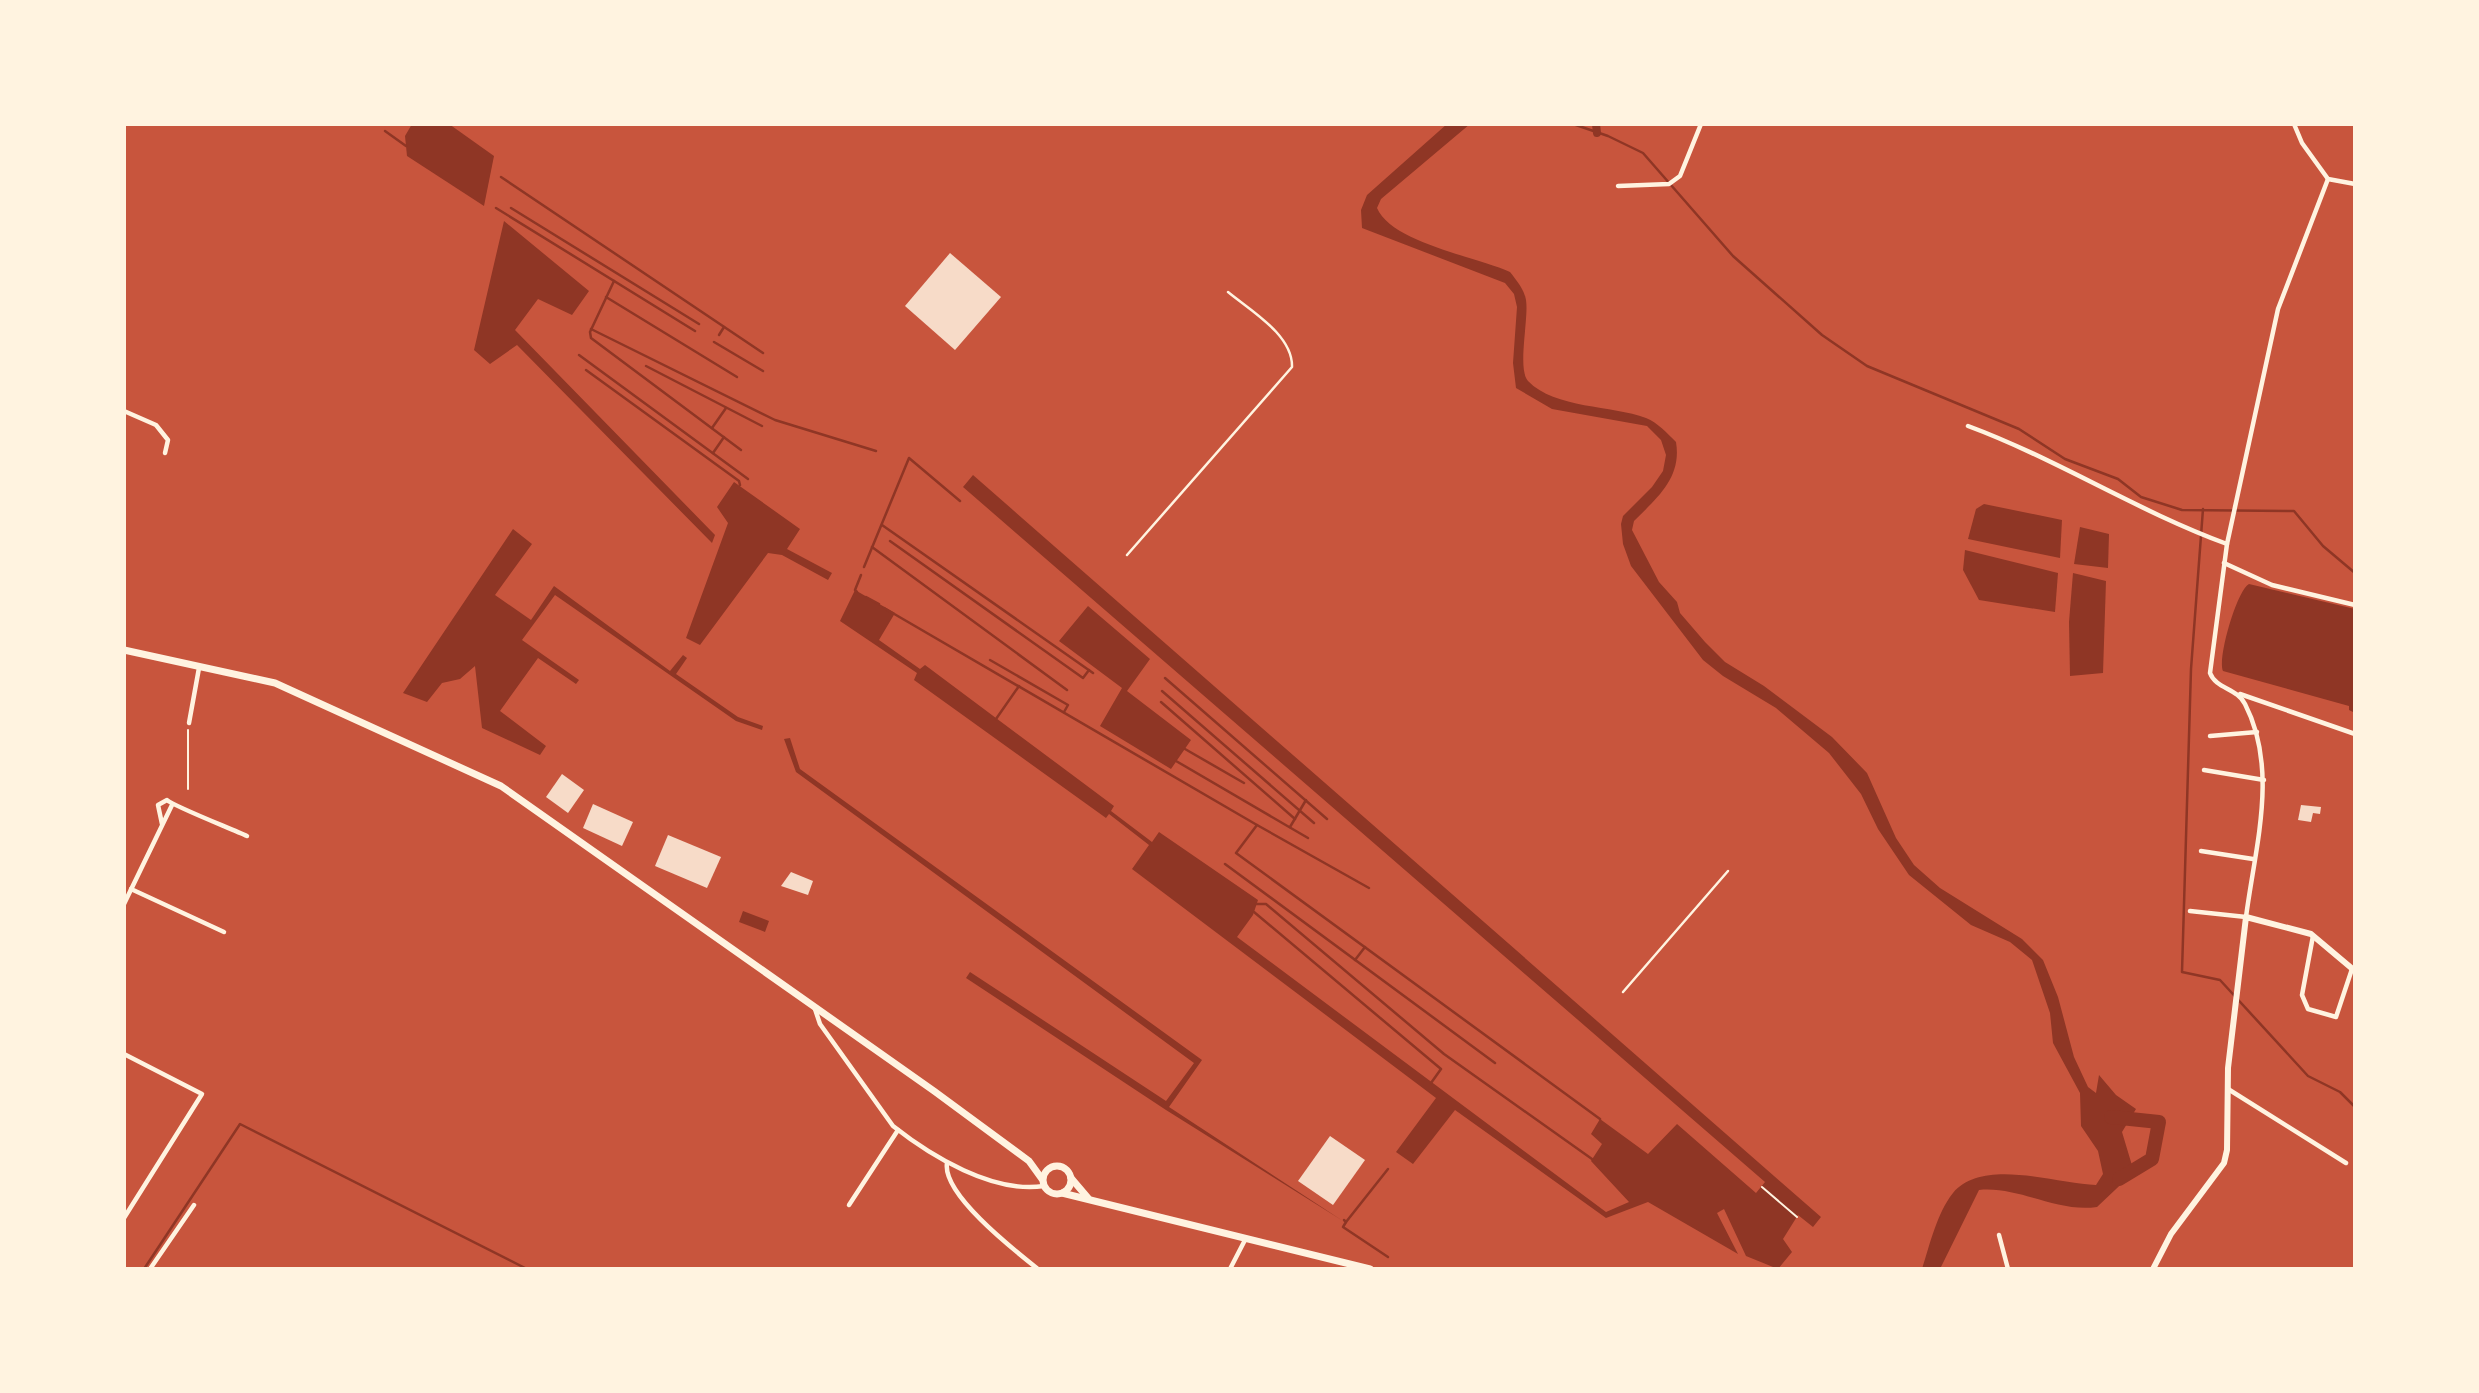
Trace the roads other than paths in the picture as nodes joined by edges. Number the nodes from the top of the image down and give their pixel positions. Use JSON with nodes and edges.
{"nodes":[{"id":1,"x":1701,"y":124,"type":"edge"},
{"id":2,"x":2294,"y":124,"type":"edge"},
{"id":3,"x":2328,"y":179,"type":"junction"},
{"id":4,"x":2355,"y":184,"type":"edge"},
{"id":5,"x":1618,"y":186,"type":"dead end"},
{"id":6,"x":1228,"y":292,"type":"dead end"},
{"id":7,"x":124,"y":411,"type":"edge"},
{"id":8,"x":1968,"y":426,"type":"dead end"},
{"id":9,"x":165,"y":453,"type":"dead end"},
{"id":10,"x":2227,"y":544,"type":"junction"},
{"id":11,"x":1126,"y":555,"type":"dead end"},
{"id":12,"x":2224,"y":563,"type":"junction"},
{"id":13,"x":2355,"y":605,"type":"edge"},
{"id":14,"x":124,"y":650,"type":"edge"},
{"id":15,"x":199,"y":668,"type":"junction"},
{"id":16,"x":2238,"y":694,"type":"junction"},
{"id":17,"x":189,"y":723,"type":"road end"},
{"id":18,"x":2257,"y":732,"type":"junction"},
{"id":19,"x":2355,"y":734,"type":"edge"},
{"id":20,"x":2210,"y":736,"type":"dead end"},
{"id":21,"x":2204,"y":770,"type":"dead end"},
{"id":22,"x":2264,"y":779,"type":"junction"},
{"id":23,"x":172,"y":805,"type":"junction"},
{"id":24,"x":162,"y":824,"type":"junction"},
{"id":25,"x":247,"y":836,"type":"dead end"},
{"id":26,"x":2201,"y":851,"type":"dead end"},
{"id":27,"x":2253,"y":859,"type":"junction"},
{"id":28,"x":1728,"y":872,"type":"dead end"},
{"id":29,"x":131,"y":888,"type":"junction"},
{"id":30,"x":124,"y":904,"type":"edge"},
{"id":31,"x":2190,"y":911,"type":"dead end"},
{"id":32,"x":2246,"y":917,"type":"junction"},
{"id":33,"x":224,"y":932,"type":"dead end"},
{"id":34,"x":2313,"y":935,"type":"junction"},
{"id":35,"x":2353,"y":970,"type":"edge"},
{"id":36,"x":1623,"y":992,"type":"dead end"},
{"id":37,"x":815,"y":1009,"type":"junction"},
{"id":38,"x":124,"y":1054,"type":"edge"},
{"id":39,"x":2227,"y":1089,"type":"junction"},
{"id":40,"x":898,"y":1130,"type":"junction"},
{"id":41,"x":1029,"y":1161,"type":"junction"},
{"id":42,"x":947,"y":1163,"type":"junction"},
{"id":43,"x":2346,"y":1163,"type":"dead end"},
{"id":44,"x":1053,"y":1166,"type":"junction"},
{"id":45,"x":1071,"y":1178,"type":"junction"},
{"id":46,"x":1043,"y":1183,"type":"junction"},
{"id":47,"x":1062,"y":1193,"type":"junction"},
{"id":48,"x":1091,"y":1200,"type":"junction"},
{"id":49,"x":194,"y":1205,"type":"dead end"},
{"id":50,"x":849,"y":1205,"type":"dead end"},
{"id":51,"x":124,"y":1218,"type":"edge"},
{"id":52,"x":1999,"y":1235,"type":"dead end"},
{"id":53,"x":1245,"y":1240,"type":"junction"},
{"id":54,"x":150,"y":1269,"type":"edge"},
{"id":55,"x":1038,"y":1269,"type":"edge"},
{"id":56,"x":1230,"y":1269,"type":"edge"},
{"id":57,"x":1370,"y":1269,"type":"edge"},
{"id":58,"x":2008,"y":1269,"type":"edge"},
{"id":59,"x":2153,"y":1269,"type":"edge"}],
"edges":[{"from":1,"to":5,"type":"street"},
{"from":2,"to":3,"type":"street"},
{"from":3,"to":4,"type":"street"},
{"from":3,"to":10,"type":"street"},
{"from":6,"to":11,"type":"lane"},
{"from":7,"to":9,"type":"street"},
{"from":8,"to":10,"type":"street"},
{"from":10,"to":12,"type":"street"},
{"from":12,"to":13,"type":"street"},
{"from":12,"to":16,"type":"street"},
{"from":14,"to":15,"type":"main road"},
{"from":15,"to":17,"type":"street"},
{"from":15,"to":37,"type":"main road"},
{"from":16,"to":18,"type":"street"},
{"from":16,"to":19,"type":"street"},
{"from":18,"to":20,"type":"street"},
{"from":18,"to":22,"type":"street"},
{"from":21,"to":22,"type":"street"},
{"from":22,"to":27,"type":"street"},
{"from":23,"to":24,"type":"street"},
{"from":23,"to":24,"type":"street"},
{"from":23,"to":25,"type":"street"},
{"from":24,"to":29,"type":"street"},
{"from":26,"to":27,"type":"street"},
{"from":27,"to":32,"type":"street"},
{"from":28,"to":36,"type":"lane"},
{"from":29,"to":30,"type":"street"},
{"from":29,"to":33,"type":"street"},
{"from":31,"to":32,"type":"street"},
{"from":32,"to":34,"type":"street"},
{"from":32,"to":39,"type":"street"},
{"from":34,"to":35,"type":"street"},
{"from":34,"to":35,"type":"street"},
{"from":37,"to":40,"type":"street"},
{"from":37,"to":41,"type":"main road"},
{"from":38,"to":51,"type":"street"},
{"from":39,"to":43,"type":"street"},
{"from":39,"to":59,"type":"street"},
{"from":40,"to":42,"type":"street"},
{"from":40,"to":50,"type":"street"},
{"from":41,"to":44,"type":"main road"},
{"from":41,"to":46,"type":"main road"},
{"from":42,"to":46,"type":"street"},
{"from":42,"to":55,"type":"street"},
{"from":44,"to":45,"type":"main road"},
{"from":44,"to":46,"type":"main road"},
{"from":45,"to":47,"type":"main road"},
{"from":45,"to":48,"type":"main road"},
{"from":46,"to":47,"type":"main road"},
{"from":47,"to":48,"type":"main road"},
{"from":48,"to":53,"type":"main road"},
{"from":49,"to":54,"type":"street"},
{"from":52,"to":58,"type":"street"},
{"from":53,"to":56,"type":"street"},
{"from":53,"to":57,"type":"main road"}]}
